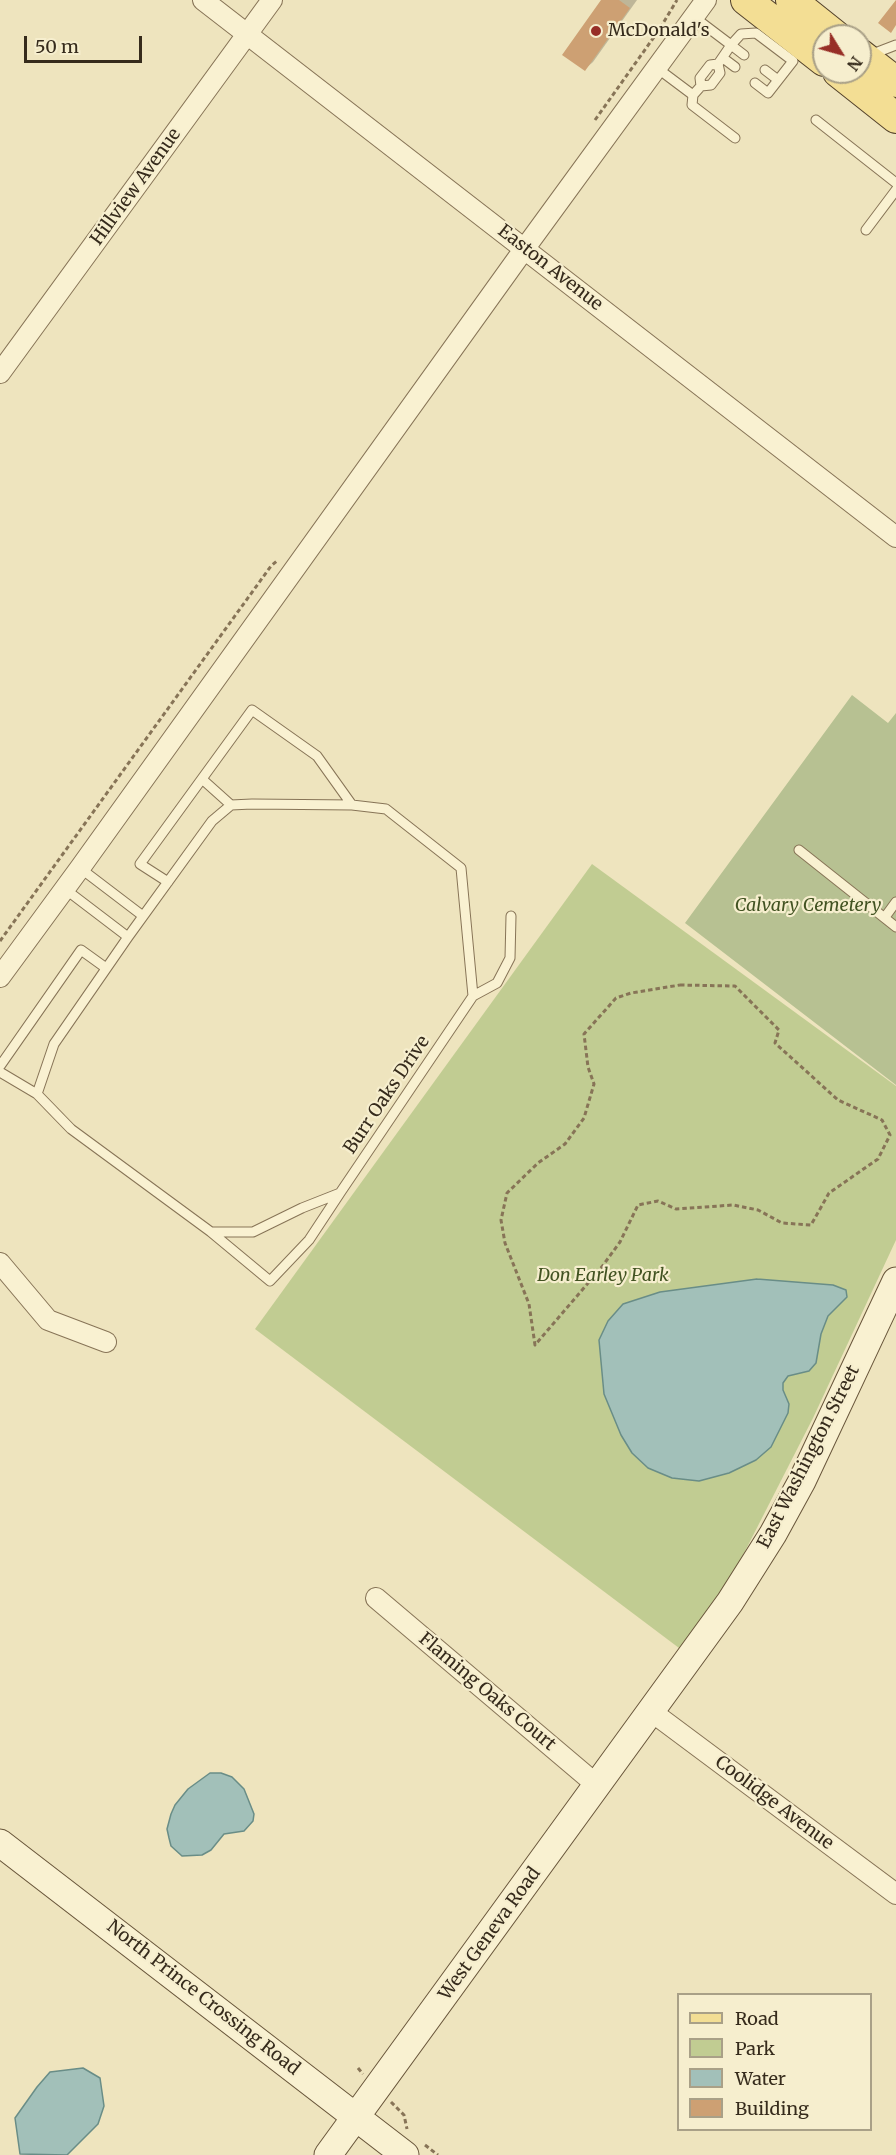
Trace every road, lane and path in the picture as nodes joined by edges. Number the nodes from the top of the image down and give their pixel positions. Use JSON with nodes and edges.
{"nodes":[{"id":1,"x":203,"y":0,"type":"edge"},
{"id":2,"x":272,"y":0,"type":"edge"},
{"id":3,"x":706,"y":0,"type":"edge"},
{"id":4,"x":806,"y":8,"type":"edge"},
{"id":5,"x":756,"y":16,"type":"edge"},
{"id":6,"x":694,"y":17,"type":"junction"},
{"id":7,"x":823,"y":24,"type":"edge"},
{"id":8,"x":248,"y":34,"type":"junction"},
{"id":9,"x":731,"y":45,"type":"junction"},
{"id":10,"x":896,"y":45,"type":"edge"},
{"id":11,"x":872,"y":53,"type":"edge"},
{"id":12,"x":744,"y":55,"type":"dead end"},
{"id":13,"x":807,"y":56,"type":"edge"},
{"id":14,"x":721,"y":61,"type":"junction"},
{"id":15,"x":872,"y":64,"type":"edge"},
{"id":16,"x":735,"y":67,"type":"dead end"},
{"id":17,"x":657,"y":68,"type":"junction"},
{"id":18,"x":765,"y":70,"type":"dead end"},
{"id":19,"x":778,"y":80,"type":"junction"},
{"id":20,"x":896,"y":82,"type":"edge"},
{"id":21,"x":755,"y":83,"type":"dead end"},
{"id":22,"x":853,"y":84,"type":"edge"},
{"id":23,"x":693,"y":95,"type":"junction"},
{"id":24,"x":896,"y":118,"type":"edge"},
{"id":25,"x":816,"y":120,"type":"dead end"},
{"id":26,"x":735,"y":138,"type":"dead end"},
{"id":27,"x":896,"y":183,"type":"edge"},
{"id":28,"x":896,"y":190,"type":"edge"},
{"id":29,"x":866,"y":230,"type":"dead end"},
{"id":30,"x":525,"y":248,"type":"junction"},
{"id":31,"x":0,"y":373,"type":"edge"},
{"id":32,"x":896,"y":537,"type":"edge"},
{"id":33,"x":202,"y":779,"type":"junction"},
{"id":34,"x":231,"y":805,"type":"junction"},
{"id":35,"x":352,"y":805,"type":"junction"},
{"id":36,"x":799,"y":850,"type":"dead end"},
{"id":37,"x":80,"y":868,"type":"junction"},
{"id":38,"x":168,"y":882,"type":"junction"},
{"id":39,"x":65,"y":889,"type":"junction"},
{"id":40,"x":896,"y":902,"type":"edge"},
{"id":41,"x":143,"y":916,"type":"junction"},
{"id":42,"x":511,"y":916,"type":"dead end"},
{"id":43,"x":885,"y":917,"type":"junction"},
{"id":44,"x":896,"y":927,"type":"edge"},
{"id":45,"x":128,"y":937,"type":"junction"},
{"id":46,"x":106,"y":968,"type":"junction"},
{"id":47,"x":0,"y":977,"type":"edge"},
{"id":48,"x":631,"y":993,"type":"joint"},
{"id":49,"x":473,"y":996,"type":"junction"},
{"id":50,"x":0,"y":1066,"type":"edge"},
{"id":51,"x":0,"y":1072,"type":"edge"},
{"id":52,"x":37,"y":1094,"type":"junction"},
{"id":53,"x":340,"y":1193,"type":"junction"},
{"id":54,"x":211,"y":1232,"type":"junction"},
{"id":55,"x":0,"y":1263,"type":"edge"},
{"id":56,"x":896,"y":1281,"type":"edge"},
{"id":57,"x":106,"y":1342,"type":"dead end"},
{"id":58,"x":376,"y":1598,"type":"dead end"},
{"id":59,"x":652,"y":1712,"type":"junction"},
{"id":60,"x":598,"y":1786,"type":"junction"},
{"id":61,"x":0,"y":1843,"type":"edge"},
{"id":62,"x":896,"y":1894,"type":"edge"},
{"id":63,"x":357,"y":2117,"type":"junction"},
{"id":64,"x":328,"y":2155,"type":"edge"},
{"id":65,"x":405,"y":2155,"type":"edge"}],
"edges":[{"from":1,"to":8,"type":"street","name":"Easton Avenue"},
{"from":2,"to":8,"type":"street","name":"Hillview Avenue"},
{"from":3,"to":6,"type":"street"},
{"from":4,"to":7,"type":"main road"},
{"from":5,"to":9,"type":"lane"},
{"from":5,"to":13,"type":"main road"},
{"from":6,"to":9,"type":"lane"},
{"from":6,"to":17,"type":"street"},
{"from":8,"to":30,"type":"street","name":"Easton Avenue"},
{"from":8,"to":31,"type":"street","name":"Hillview Avenue"},
{"from":9,"to":12,"type":"lane"},
{"from":9,"to":14,"type":"lane"},
{"from":10,"to":11,"type":"lane"},
{"from":13,"to":19,"type":"lane"},
{"from":14,"to":16,"type":"lane"},
{"from":14,"to":23,"type":"lane"},
{"from":15,"to":20,"type":"main road"},
{"from":17,"to":23,"type":"lane"},
{"from":17,"to":30,"type":"street"},
{"from":18,"to":19,"type":"lane"},
{"from":19,"to":21,"type":"lane"},
{"from":22,"to":24,"type":"main road"},
{"from":23,"to":26,"type":"lane"},
{"from":25,"to":27,"type":"lane"},
{"from":28,"to":29,"type":"lane"},
{"from":30,"to":32,"type":"street","name":"Easton Avenue"},
{"from":30,"to":37,"type":"street"},
{"from":33,"to":34,"type":"lane"},
{"from":33,"to":35,"type":"lane"},
{"from":33,"to":38,"type":"lane"},
{"from":34,"to":35,"type":"lane"},
{"from":34,"to":38,"type":"lane"},
{"from":35,"to":49,"type":"lane"},
{"from":36,"to":43,"type":"lane"},
{"from":37,"to":39,"type":"street"},
{"from":37,"to":41,"type":"lane"},
{"from":38,"to":41,"type":"lane"},
{"from":39,"to":45,"type":"lane"},
{"from":39,"to":47,"type":"street"},
{"from":40,"to":43,"type":"lane"},
{"from":41,"to":45,"type":"lane"},
{"from":42,"to":49,"type":"lane"},
{"from":43,"to":44,"type":"lane"},
{"from":45,"to":46,"type":"lane"},
{"from":46,"to":50,"type":"lane"},
{"from":46,"to":52,"type":"lane"},
{"from":48,"to":48,"type":"path"},
{"from":49,"to":53,"type":"lane","name":"Burr Oaks Drive"},
{"from":51,"to":52,"type":"lane"},
{"from":52,"to":54,"type":"lane"},
{"from":53,"to":54,"type":"lane"},
{"from":53,"to":54,"type":"lane","name":"Burr Oaks Drive"},
{"from":55,"to":57,"type":"street"},
{"from":56,"to":59,"type":"main road","name":"East Washington Street"},
{"from":58,"to":60,"type":"street","name":"Flaming Oaks Court"},
{"from":59,"to":60,"type":"main road","name":"West Geneva Road"},
{"from":59,"to":62,"type":"street","name":"Coolidge Avenue"},
{"from":60,"to":63,"type":"main road","name":"West Geneva Road"},
{"from":61,"to":63,"type":"main road","name":"North Prince Crossing Road"},
{"from":63,"to":64,"type":"main road","name":"West Geneva Road"},
{"from":63,"to":65,"type":"main road","name":"North Prince Crossing Road"}]}
